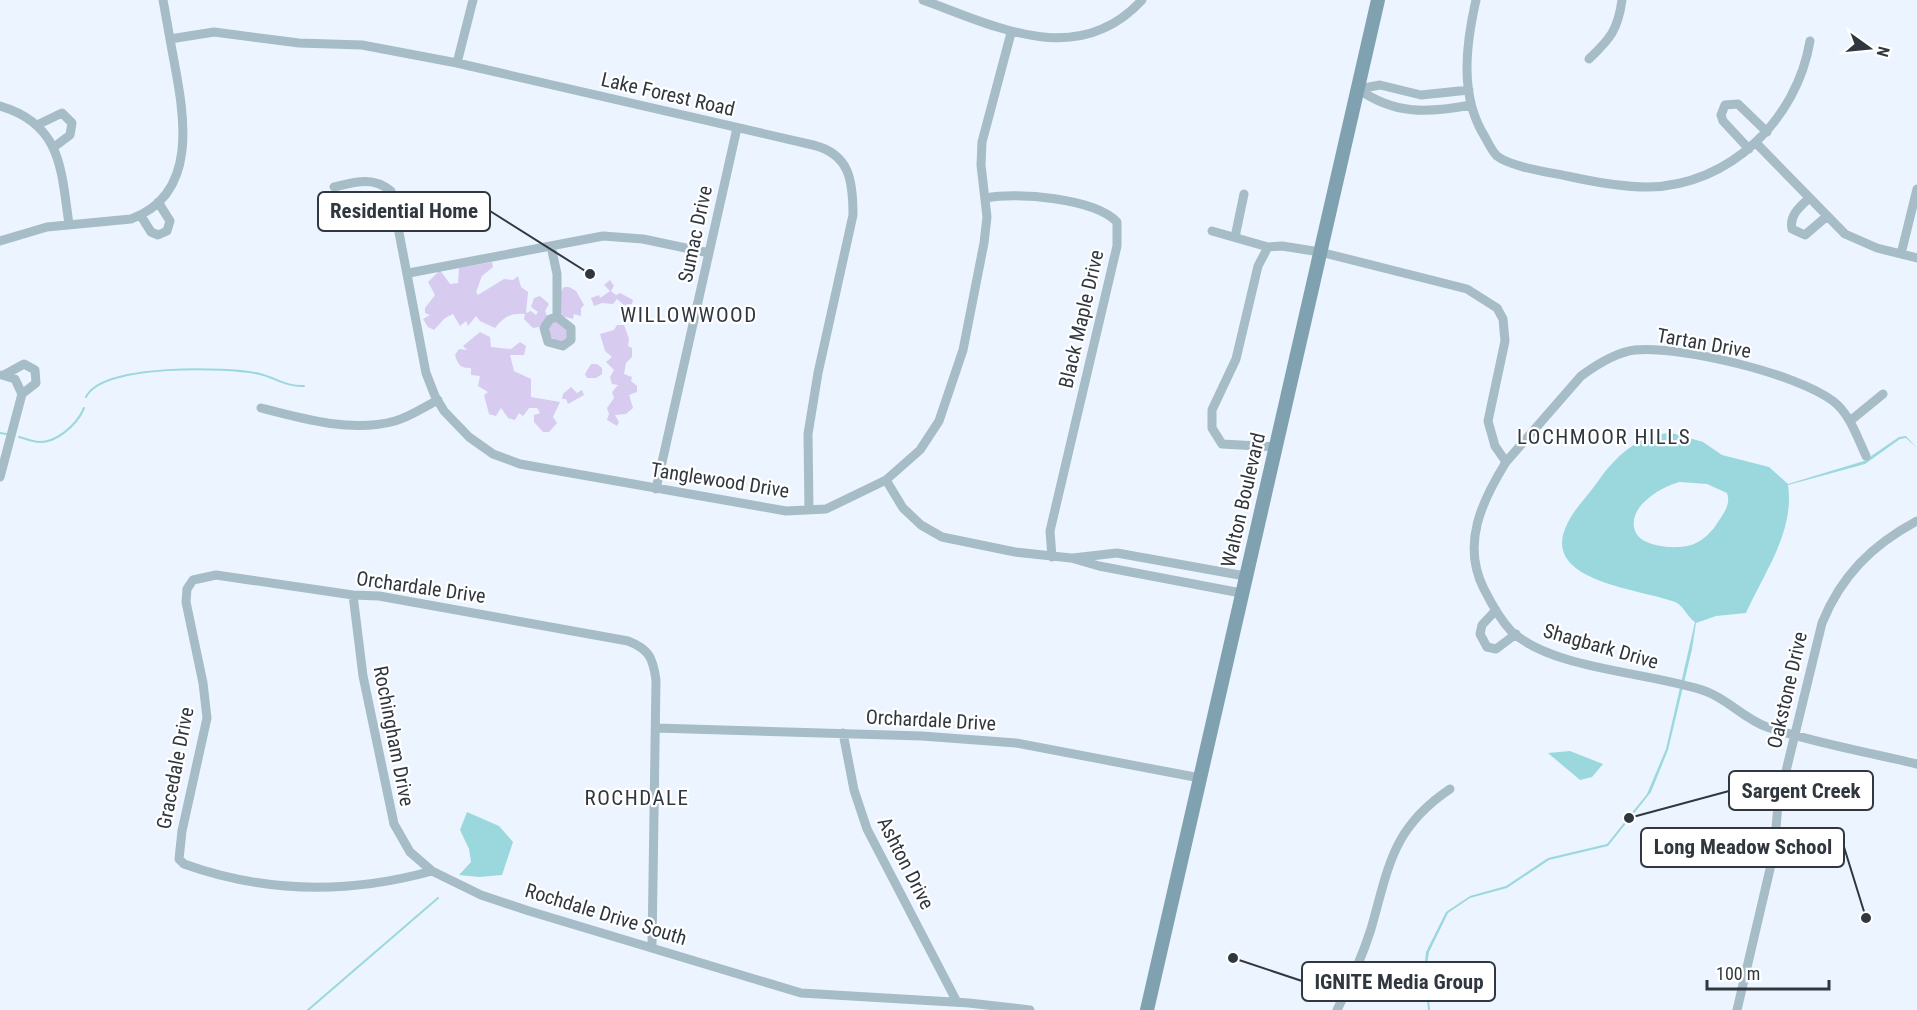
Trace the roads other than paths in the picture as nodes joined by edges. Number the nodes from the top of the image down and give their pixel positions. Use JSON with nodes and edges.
{"nodes":[{"id":1,"x":164,"y":0,"type":"edge"},
{"id":2,"x":473,"y":0,"type":"edge"},
{"id":3,"x":923,"y":0,"type":"edge"},
{"id":4,"x":1142,"y":0,"type":"edge"},
{"id":5,"x":1378,"y":0,"type":"edge"},
{"id":6,"x":1476,"y":0,"type":"edge"},
{"id":7,"x":1622,"y":0,"type":"edge"},
{"id":8,"x":1011,"y":33,"type":"junction"},
{"id":9,"x":170,"y":39,"type":"junction"},
{"id":10,"x":1810,"y":41,"type":"dead end"},
{"id":11,"x":1589,"y":59,"type":"dead end"},
{"id":12,"x":457,"y":63,"type":"junction"},
{"id":13,"x":1358,"y":88,"type":"junction"},
{"id":14,"x":1470,"y":98,"type":"junction"},
{"id":15,"x":0,"y":106,"type":"edge"},
{"id":16,"x":37,"y":125,"type":"junction"},
{"id":17,"x":737,"y":128,"type":"junction"},
{"id":18,"x":1767,"y":132,"type":"junction"},
{"id":19,"x":1753,"y":146,"type":"junction"},
{"id":20,"x":54,"y":147,"type":"junction"},
{"id":21,"x":334,"y":187,"type":"dead end"},
{"id":22,"x":1917,"y":189,"type":"edge"},
{"id":23,"x":1244,"y":194,"type":"dead end"},
{"id":24,"x":986,"y":198,"type":"junction"},
{"id":25,"x":1809,"y":198,"type":"junction"},
{"id":26,"x":158,"y":202,"type":"junction"},
{"id":27,"x":141,"y":216,"type":"junction"},
{"id":28,"x":1826,"y":217,"type":"junction"},
{"id":29,"x":69,"y":224,"type":"junction"},
{"id":30,"x":1212,"y":231,"type":"dead end"},
{"id":31,"x":1235,"y":237,"type":"junction"},
{"id":32,"x":0,"y":241,"type":"edge"},
{"id":33,"x":551,"y":246,"type":"junction"},
{"id":34,"x":1268,"y":247,"type":"junction"},
{"id":35,"x":1320,"y":252,"type":"junction"},
{"id":36,"x":709,"y":253,"type":"junction"},
{"id":37,"x":1901,"y":254,"type":"junction"},
{"id":38,"x":1917,"y":258,"type":"edge"},
{"id":39,"x":409,"y":273,"type":"junction"},
{"id":40,"x":557,"y":317,"type":"dead end"},
{"id":41,"x":2,"y":374,"type":"edge"},
{"id":42,"x":22,"y":394,"type":"junction"},
{"id":43,"x":1882,"y":394,"type":"dead end"},
{"id":44,"x":438,"y":400,"type":"junction"},
{"id":45,"x":261,"y":408,"type":"dead end"},
{"id":46,"x":1850,"y":421,"type":"junction"},
{"id":47,"x":1275,"y":447,"type":"junction"},
{"id":48,"x":1866,"y":456,"type":"dead end"},
{"id":49,"x":1506,"y":462,"type":"junction"},
{"id":50,"x":0,"y":477,"type":"edge"},
{"id":51,"x":886,"y":480,"type":"junction"},
{"id":52,"x":656,"y":489,"type":"junction"},
{"id":53,"x":809,"y":510,"type":"junction"},
{"id":54,"x":1917,"y":521,"type":"edge"},
{"id":55,"x":1052,"y":557,"type":"junction"},
{"id":56,"x":1071,"y":558,"type":"junction"},
{"id":57,"x":1245,"y":576,"type":"junction"},
{"id":58,"x":193,"y":580,"type":"joint"},
{"id":59,"x":1241,"y":593,"type":"junction"},
{"id":60,"x":353,"y":595,"type":"junction"},
{"id":61,"x":1496,"y":610,"type":"junction"},
{"id":62,"x":1516,"y":634,"type":"junction"},
{"id":63,"x":656,"y":728,"type":"junction"},
{"id":64,"x":843,"y":733,"type":"junction"},
{"id":65,"x":1796,"y":735,"type":"junction"},
{"id":66,"x":1917,"y":764,"type":"edge"},
{"id":67,"x":1200,"y":778,"type":"junction"},
{"id":68,"x":1450,"y":789,"type":"dead end"},
{"id":69,"x":432,"y":871,"type":"junction"},
{"id":70,"x":652,"y":947,"type":"junction"},
{"id":71,"x":957,"y":1002,"type":"junction"},
{"id":72,"x":1030,"y":1010,"type":"edge"},
{"id":73,"x":1147,"y":1010,"type":"edge"},
{"id":74,"x":1337,"y":1010,"type":"edge"},
{"id":75,"x":1737,"y":1010,"type":"edge"}],
"edges":[{"from":1,"to":9,"type":"street"},
{"from":2,"to":12,"type":"street"},
{"from":3,"to":8,"type":"street"},
{"from":4,"to":8,"type":"street"},
{"from":5,"to":13,"type":"main road","name":"Walton Boulevard"},
{"from":6,"to":14,"type":"street"},
{"from":7,"to":11,"type":"street"},
{"from":8,"to":24,"type":"street","name":"Tanglewood Drive"},
{"from":9,"to":12,"type":"street","name":"Lake Forest Road"},
{"from":9,"to":26,"type":"street"},
{"from":10,"to":18,"type":"street"},
{"from":12,"to":17,"type":"street","name":"Lake Forest Road"},
{"from":13,"to":14,"type":"street"},
{"from":13,"to":14,"type":"street"},
{"from":13,"to":35,"type":"main road","name":"Walton Boulevard"},
{"from":14,"to":19,"type":"street"},
{"from":15,"to":16,"type":"street"},
{"from":16,"to":20,"type":"street"},
{"from":16,"to":20,"type":"street"},
{"from":17,"to":36,"type":"street","name":"Sumac Drive"},
{"from":17,"to":53,"type":"street","name":"Lake Forest Road"},
{"from":18,"to":19,"type":"street"},
{"from":18,"to":19,"type":"street"},
{"from":19,"to":25,"type":"street"},
{"from":20,"to":29,"type":"street"},
{"from":21,"to":39,"type":"street","name":"Tanglewood Drive"},
{"from":22,"to":37,"type":"street"},
{"from":23,"to":31,"type":"street"},
{"from":24,"to":51,"type":"street","name":"Tanglewood Drive"},
{"from":24,"to":55,"type":"street","name":"Black Maple Drive"},
{"from":25,"to":28,"type":"street"},
{"from":25,"to":28,"type":"street"},
{"from":26,"to":27,"type":"street"},
{"from":26,"to":27,"type":"street"},
{"from":27,"to":29,"type":"street"},
{"from":28,"to":37,"type":"street"},
{"from":29,"to":32,"type":"street"},
{"from":30,"to":31,"type":"street"},
{"from":31,"to":34,"type":"street"},
{"from":33,"to":36,"type":"street"},
{"from":33,"to":39,"type":"street"},
{"from":33,"to":40,"type":"street"},
{"from":34,"to":35,"type":"street"},
{"from":34,"to":47,"type":"street"},
{"from":35,"to":47,"type":"main road","name":"Walton Boulevard"},
{"from":35,"to":49,"type":"street"},
{"from":36,"to":52,"type":"street","name":"Sumac Drive"},
{"from":37,"to":38,"type":"street"},
{"from":39,"to":44,"type":"street","name":"Tanglewood Drive"},
{"from":41,"to":42,"type":"street"},
{"from":41,"to":42,"type":"street"},
{"from":42,"to":50,"type":"street"},
{"from":43,"to":46,"type":"street"},
{"from":44,"to":45,"type":"street"},
{"from":44,"to":52,"type":"street","name":"Tanglewood Drive"},
{"from":46,"to":48,"type":"street","name":"Tartan Drive"},
{"from":46,"to":49,"type":"street","name":"Tartan Drive"},
{"from":47,"to":57,"type":"main road","name":"Walton Boulevard"},
{"from":49,"to":61,"type":"street","name":"Shagbark Drive"},
{"from":51,"to":53,"type":"street","name":"Tanglewood Drive"},
{"from":51,"to":55,"type":"street"},
{"from":52,"to":53,"type":"street","name":"Tanglewood Drive"},
{"from":54,"to":65,"type":"street","name":"Oakstone Drive"},
{"from":55,"to":56,"type":"street"},
{"from":56,"to":57,"type":"street"},
{"from":56,"to":59,"type":"street"},
{"from":57,"to":59,"type":"main road","name":"Walton Boulevard"},
{"from":58,"to":60,"type":"street","name":"Orchardale Drive"},
{"from":58,"to":69,"type":"street","name":"Gracedale Drive"},
{"from":59,"to":67,"type":"main road","name":"Walton Boulevard"},
{"from":60,"to":63,"type":"street","name":"Orchardale Drive"},
{"from":60,"to":69,"type":"street","name":"Rochingham Drive"},
{"from":61,"to":62,"type":"street","name":"Shagbark Drive"},
{"from":61,"to":62,"type":"street"},
{"from":62,"to":65,"type":"street","name":"Shagbark Drive"},
{"from":63,"to":64,"type":"street","name":"Orchardale Drive"},
{"from":63,"to":70,"type":"street"},
{"from":64,"to":67,"type":"street","name":"Orchardale Drive"},
{"from":64,"to":71,"type":"street","name":"Ashton Drive"},
{"from":65,"to":66,"type":"street","name":"Shagbark Drive"},
{"from":65,"to":75,"type":"street","name":"Oakstone Drive"},
{"from":67,"to":73,"type":"main road","name":"Walton Boulevard"},
{"from":68,"to":74,"type":"street"},
{"from":69,"to":70,"type":"street","name":"Rochdale Drive South"},
{"from":70,"to":71,"type":"street","name":"Rochdale Drive South"},
{"from":71,"to":72,"type":"street","name":"Rochdale Drive South"}]}
